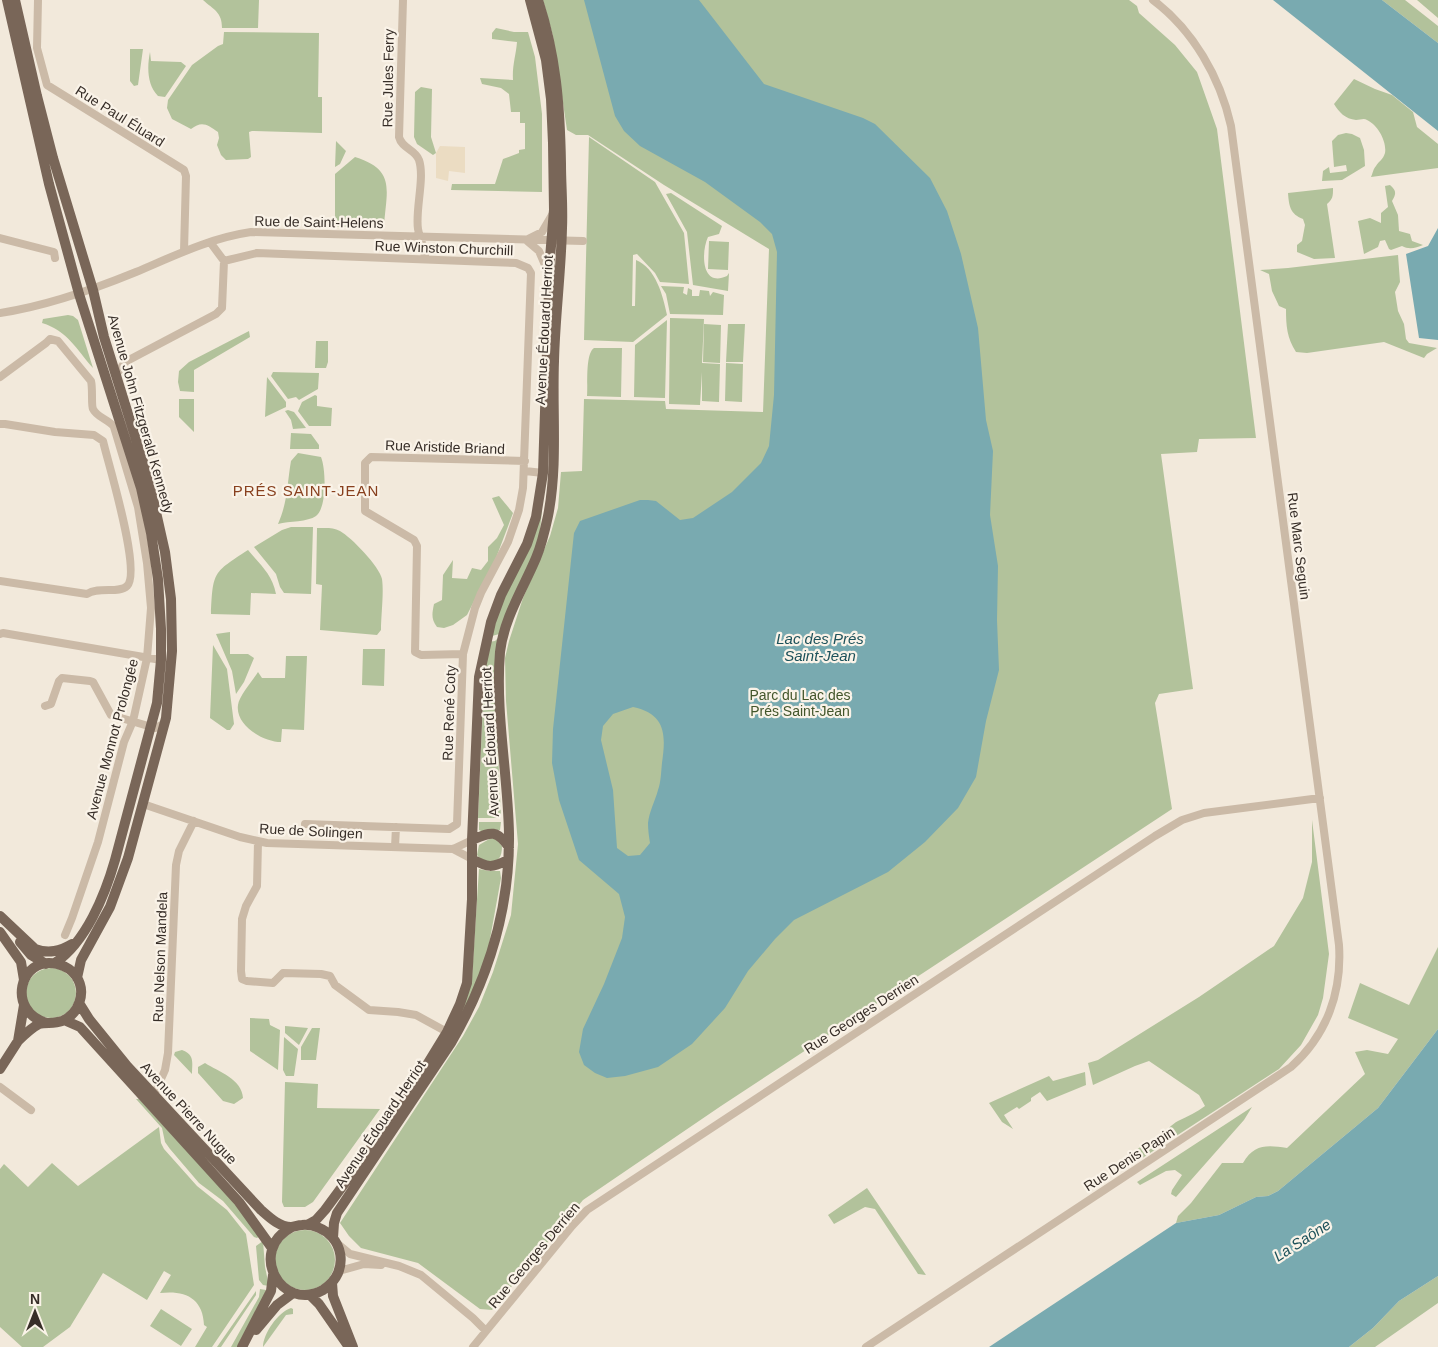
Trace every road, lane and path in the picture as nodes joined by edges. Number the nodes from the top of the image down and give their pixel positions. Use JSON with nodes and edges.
{"nodes":[{"id":1,"x":7,"y":0,"type":"edge"},
{"id":2,"x":16,"y":0,"type":"edge"},
{"id":3,"x":38,"y":0,"type":"edge"},
{"id":4,"x":403,"y":0,"type":"edge"},
{"id":5,"x":530,"y":0,"type":"edge"},
{"id":6,"x":538,"y":0,"type":"edge"},
{"id":7,"x":1153,"y":0,"type":"edge"},
{"id":8,"x":554,"y":210,"type":"junction"},
{"id":9,"x":421,"y":237,"type":"junction"},
{"id":10,"x":0,"y":238,"type":"edge"},
{"id":11,"x":526,"y":240,"type":"junction"},
{"id":12,"x":557,"y":240,"type":"junction"},
{"id":13,"x":583,"y":241,"type":"dead end"},
{"id":14,"x":210,"y":242,"type":"junction"},
{"id":15,"x":184,"y":251,"type":"junction"},
{"id":16,"x":55,"y":258,"type":"dead end"},
{"id":17,"x":425,"y":259,"type":"junction"},
{"id":18,"x":224,"y":261,"type":"junction"},
{"id":19,"x":549,"y":276,"type":"junction"},
{"id":20,"x":93,"y":290,"type":"junction"},
{"id":21,"x":79,"y":294,"type":"junction"},
{"id":22,"x":0,"y":313,"type":"edge"},
{"id":23,"x":116,"y":374,"type":"junction"},
{"id":24,"x":0,"y":377,"type":"edge"},
{"id":25,"x":0,"y":424,"type":"edge"},
{"id":26,"x":525,"y":462,"type":"junction"},
{"id":27,"x":525,"y":471,"type":"junction"},
{"id":28,"x":543,"y":473,"type":"junction"},
{"id":29,"x":0,"y":581,"type":"edge"},
{"id":30,"x":0,"y":634,"type":"edge"},
{"id":31,"x":463,"y":654,"type":"junction"},
{"id":32,"x":147,"y":658,"type":"junction"},
{"id":33,"x":161,"y":660,"type":"junction"},
{"id":34,"x":45,"y":706,"type":"dead end"},
{"id":35,"x":133,"y":721,"type":"junction"},
{"id":36,"x":157,"y":726,"type":"junction"},
{"id":37,"x":1320,"y":798,"type":"junction"},
{"id":38,"x":143,"y":804,"type":"junction"},
{"id":39,"x":194,"y":821,"type":"junction"},
{"id":40,"x":305,"y":824,"type":"dead end"},
{"id":41,"x":396,"y":827,"type":"junction"},
{"id":42,"x":472,"y":840,"type":"junction"},
{"id":43,"x":258,"y":842,"type":"junction"},
{"id":44,"x":395,"y":847,"type":"junction"},
{"id":45,"x":509,"y":847,"type":"junction"},
{"id":46,"x":452,"y":849,"type":"junction"},
{"id":47,"x":472,"y":859,"type":"junction"},
{"id":48,"x":508,"y":860,"type":"junction"},
{"id":49,"x":0,"y":918,"type":"edge"},
{"id":50,"x":0,"y":932,"type":"edge"},
{"id":51,"x":65,"y":935,"type":"dead end"},
{"id":52,"x":78,"y":940,"type":"junction"},
{"id":53,"x":1339,"y":945,"type":"joint"},
{"id":54,"x":50,"y":964,"type":"junction"},
{"id":55,"x":77,"y":978,"type":"junction"},
{"id":56,"x":24,"y":980,"type":"junction"},
{"id":57,"x":80,"y":1003,"type":"junction"},
{"id":58,"x":24,"y":1005,"type":"junction"},
{"id":59,"x":64,"y":1020,"type":"junction"},
{"id":60,"x":47,"y":1023,"type":"junction"},
{"id":61,"x":447,"y":1032,"type":"junction"},
{"id":62,"x":18,"y":1041,"type":"junction"},
{"id":63,"x":0,"y":1068,"type":"edge"},
{"id":64,"x":0,"y":1087,"type":"edge"},
{"id":65,"x":154,"y":1095,"type":"junction"},
{"id":66,"x":31,"y":1110,"type":"dead end"},
{"id":67,"x":307,"y":1225,"type":"junction"},
{"id":68,"x":292,"y":1227,"type":"junction"},
{"id":69,"x":335,"y":1240,"type":"junction"},
{"id":70,"x":272,"y":1248,"type":"junction"},
{"id":71,"x":399,"y":1266,"type":"junction"},
{"id":72,"x":339,"y":1271,"type":"junction"},
{"id":73,"x":274,"y":1275,"type":"junction"},
{"id":74,"x":332,"y":1283,"type":"junction"},
{"id":75,"x":293,"y":1293,"type":"junction"},
{"id":76,"x":310,"y":1295,"type":"junction"},
{"id":77,"x":486,"y":1331,"type":"junction"},
{"id":78,"x":242,"y":1347,"type":"edge"},
{"id":79,"x":351,"y":1347,"type":"edge"},
{"id":80,"x":473,"y":1347,"type":"edge"},
{"id":81,"x":866,"y":1347,"type":"edge"}],
"edges":[{"from":1,"to":21,"type":"main road","name":"Avenue John Fitzgerald Kennedy"},
{"from":2,"to":20,"type":"main road","name":"Avenue John Fitzgerald Kennedy"},
{"from":3,"to":15,"type":"street","name":"Rue Paul Éluard"},
{"from":4,"to":9,"type":"street","name":"Rue Jules Ferry"},
{"from":5,"to":8,"type":"main road","name":"Avenue Édouard Herriot"},
{"from":6,"to":12,"type":"main road","name":"Avenue Édouard Herriot"},
{"from":7,"to":37,"type":"street","name":"Rue Marc Seguin"},
{"from":8,"to":11,"type":"street"},
{"from":8,"to":12,"type":"main road","name":"Avenue Édouard Herriot"},
{"from":9,"to":11,"type":"street","name":"Rue de Saint-Helens"},
{"from":9,"to":14,"type":"street","name":"Rue de Saint-Helens"},
{"from":9,"to":17,"type":"street","name":"Rue Jules Ferry"},
{"from":10,"to":16,"type":"street"},
{"from":11,"to":12,"type":"street","name":"Rue de Saint-Helens"},
{"from":11,"to":19,"type":"street","name":"Avenue Édouard Herriot"},
{"from":12,"to":13,"type":"street","name":"Rue de Saint-Helens"},
{"from":12,"to":19,"type":"main road","name":"Avenue Édouard Herriot"},
{"from":12,"to":45,"type":"main road","name":"Avenue Édouard Herriot"},
{"from":14,"to":15,"type":"street","name":"Rue de Saint-Helens"},
{"from":14,"to":18,"type":"street"},
{"from":15,"to":20,"type":"street","name":"Rue de Saint-Helens"},
{"from":17,"to":18,"type":"street","name":"Rue Winston Churchill"},
{"from":17,"to":26,"type":"street","name":"Rue Winston Churchill"},
{"from":18,"to":23,"type":"street"},
{"from":19,"to":28,"type":"main road","name":"Avenue Édouard Herriot"},
{"from":20,"to":21,"type":"street","name":"Rue de Saint-Helens"},
{"from":20,"to":23,"type":"main road","name":"Avenue John Fitzgerald Kennedy"},
{"from":21,"to":22,"type":"street","name":"Rue de Saint-Helens"},
{"from":21,"to":33,"type":"main road","name":"Avenue John Fitzgerald Kennedy"},
{"from":23,"to":36,"type":"main road","name":"Avenue John Fitzgerald Kennedy"},
{"from":24,"to":32,"type":"street","name":"Avenue Monnot Prolongée"},
{"from":25,"to":29,"type":"street"},
{"from":26,"to":27,"type":"street","name":"Rue René Coty"},
{"from":26,"to":31,"type":"street","name":"Rue Aristide Briand"},
{"from":27,"to":28,"type":"street"},
{"from":27,"to":31,"type":"street","name":"Rue René Coty"},
{"from":28,"to":42,"type":"main road","name":"Avenue Édouard Herriot"},
{"from":30,"to":32,"type":"street"},
{"from":31,"to":41,"type":"street","name":"Rue René Coty"},
{"from":32,"to":33,"type":"street"},
{"from":32,"to":35,"type":"street","name":"Avenue Monnot Prolongée"},
{"from":33,"to":36,"type":"main road","name":"Avenue John Fitzgerald Kennedy"},
{"from":34,"to":35,"type":"street"},
{"from":35,"to":36,"type":"street"},
{"from":35,"to":51,"type":"street","name":"Avenue Monnot Prolongée"},
{"from":36,"to":38,"type":"main road","name":"Avenue John Fitzgerald Kennedy"},
{"from":36,"to":52,"type":"main road","name":"Avenue John Fitzgerald Kennedy"},
{"from":37,"to":53,"type":"street","name":"Rue Marc Seguin"},
{"from":37,"to":77,"type":"street","name":"Rue Georges Derrien"},
{"from":38,"to":39,"type":"street","name":"Rue de Solingen"},
{"from":38,"to":55,"type":"main road","name":"Avenue John Fitzgerald Kennedy"},
{"from":39,"to":43,"type":"street","name":"Rue de Solingen"},
{"from":39,"to":65,"type":"street","name":"Rue Nelson Mandela"},
{"from":40,"to":41,"type":"street","name":"Rue René Coty"},
{"from":41,"to":44,"type":"street"},
{"from":42,"to":45,"type":"main road"},
{"from":42,"to":46,"type":"street","name":"Rue de Solingen"},
{"from":42,"to":47,"type":"main road","name":"Avenue Édouard Herriot"},
{"from":43,"to":44,"type":"street","name":"Rue de Solingen"},
{"from":43,"to":61,"type":"street"},
{"from":44,"to":46,"type":"street","name":"Rue de Solingen"},
{"from":45,"to":48,"type":"main road","name":"Avenue Édouard Herriot"},
{"from":46,"to":47,"type":"street","name":"Rue de Solingen"},
{"from":47,"to":48,"type":"main road"},
{"from":47,"to":61,"type":"main road","name":"Avenue Édouard Herriot"},
{"from":48,"to":69,"type":"main road","name":"Avenue Édouard Herriot"},
{"from":49,"to":52,"type":"main road"},
{"from":49,"to":54,"type":"main road"},
{"from":50,"to":56,"type":"main road"},
{"from":52,"to":54,"type":"main road","name":"Avenue John Fitzgerald Kennedy"},
{"from":53,"to":81,"type":"street","name":"Rue Denis Papin"},
{"from":54,"to":55,"type":"main road"},
{"from":54,"to":56,"type":"main road"},
{"from":55,"to":57,"type":"main road"},
{"from":56,"to":58,"type":"main road"},
{"from":57,"to":59,"type":"main road"},
{"from":57,"to":65,"type":"main road","name":"Avenue Pierre Nugue"},
{"from":58,"to":60,"type":"main road"},
{"from":58,"to":62,"type":"main road"},
{"from":59,"to":60,"type":"main road"},
{"from":59,"to":70,"type":"main road","name":"Avenue Pierre Nugue"},
{"from":60,"to":62,"type":"main road"},
{"from":61,"to":67,"type":"main road","name":"Avenue Édouard Herriot"},
{"from":62,"to":63,"type":"main road"},
{"from":64,"to":66,"type":"street"},
{"from":65,"to":68,"type":"main road","name":"Avenue Pierre Nugue"},
{"from":67,"to":68,"type":"main road"},
{"from":67,"to":69,"type":"main road"},
{"from":68,"to":70,"type":"main road"},
{"from":69,"to":71,"type":"street"},
{"from":69,"to":72,"type":"main road"},
{"from":70,"to":73,"type":"main road"},
{"from":71,"to":72,"type":"street"},
{"from":71,"to":77,"type":"street"},
{"from":72,"to":74,"type":"main road"},
{"from":73,"to":75,"type":"main road"},
{"from":73,"to":78,"type":"main road"},
{"from":74,"to":76,"type":"main road"},
{"from":74,"to":79,"type":"main road"},
{"from":75,"to":76,"type":"main road"},
{"from":75,"to":78,"type":"main road"},
{"from":76,"to":79,"type":"main road"},
{"from":77,"to":80,"type":"street","name":"Rue Georges Derrien"}]}
